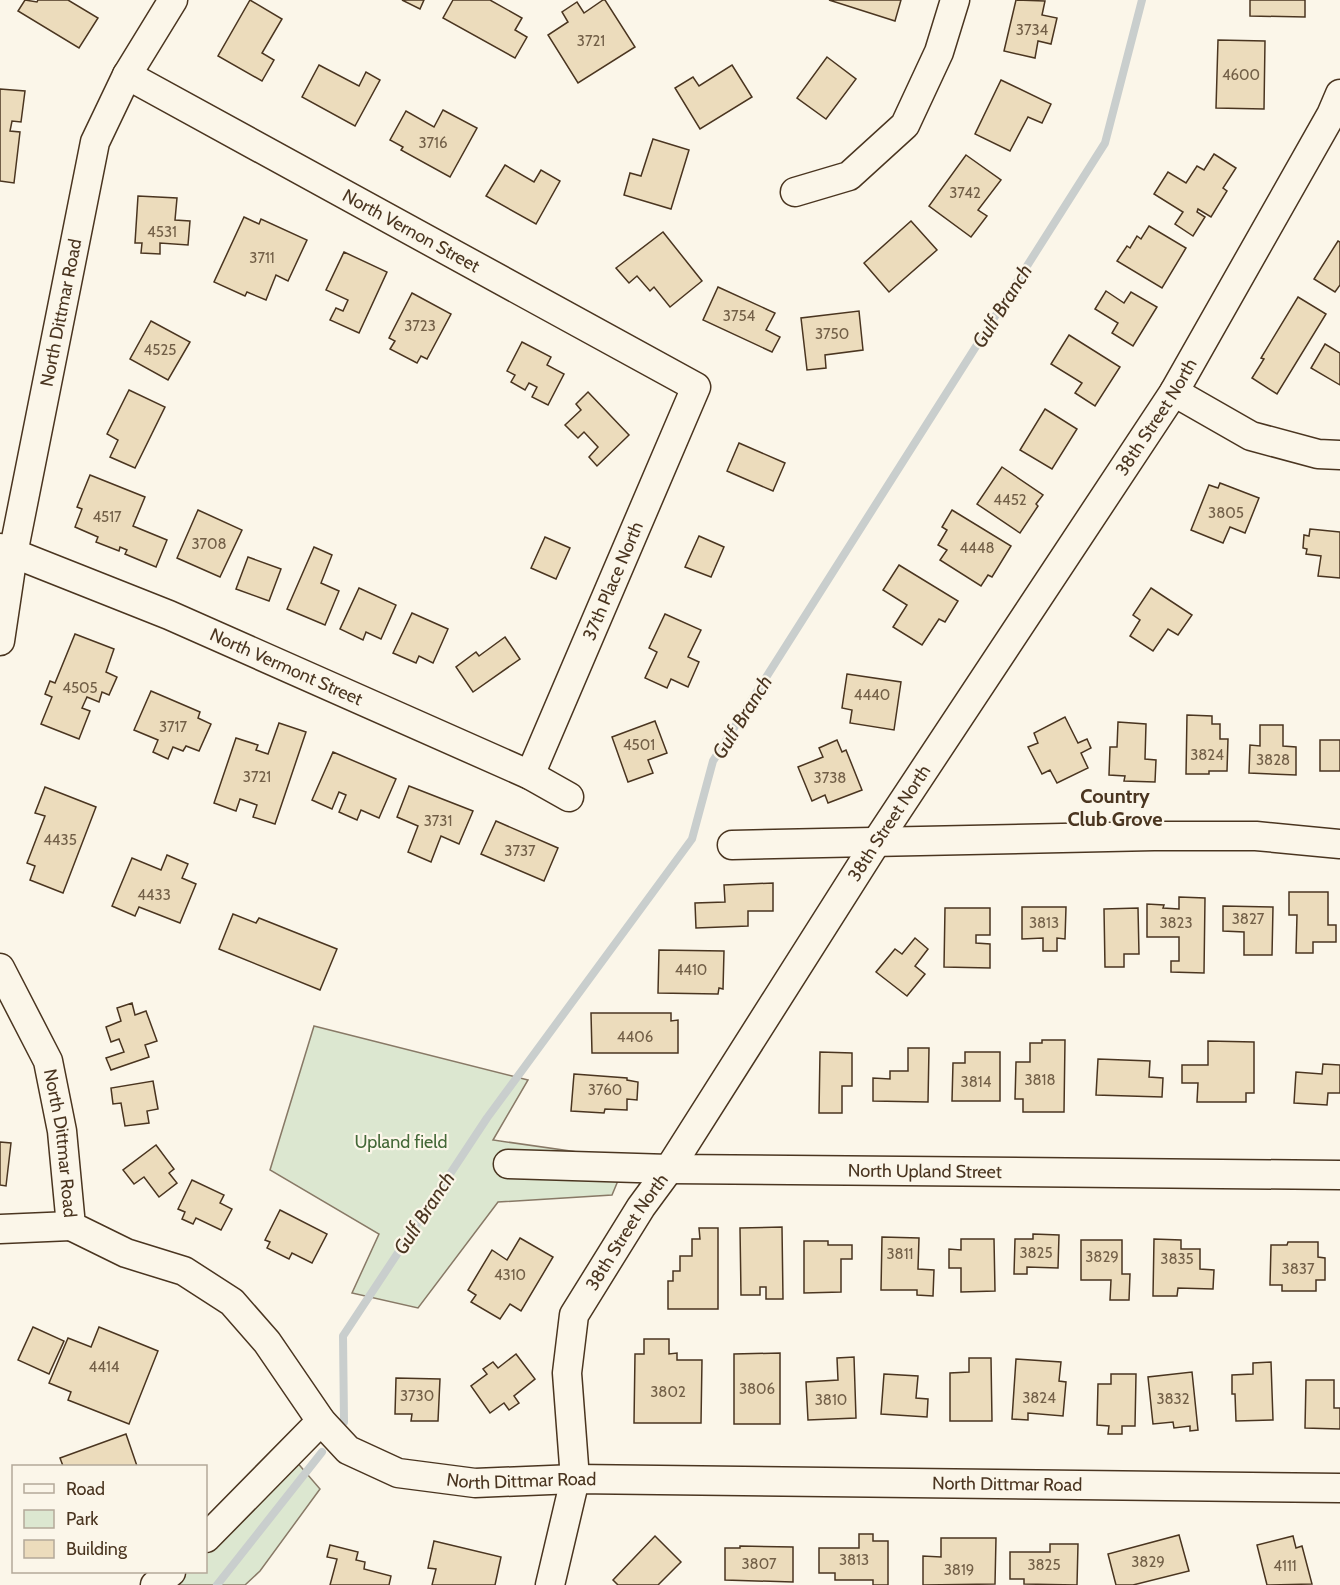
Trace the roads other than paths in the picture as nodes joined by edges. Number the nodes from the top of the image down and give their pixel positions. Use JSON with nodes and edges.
{"nodes":[{"id":1,"x":173,"y":0,"type":"edge"},
{"id":2,"x":955,"y":0,"type":"edge"},
{"id":3,"x":127,"y":75,"type":"junction"},
{"id":4,"x":1337,"y":109,"type":"edge"},
{"id":5,"x":795,"y":192,"type":"dead end"},
{"id":6,"x":696,"y":387,"type":"joint"},
{"id":7,"x":1174,"y":392,"type":"junction"},
{"id":8,"x":1340,"y":455,"type":"edge"},
{"id":9,"x":6,"y":551,"type":"edge"},
{"id":10,"x":0,"y":641,"type":"edge"},
{"id":11,"x":530,"y":775,"type":"junction"},
{"id":12,"x":569,"y":797,"type":"dead end"},
{"id":13,"x":877,"y":841,"type":"junction"},
{"id":14,"x":1340,"y":844,"type":"edge"},
{"id":15,"x":732,"y":845,"type":"dead end"},
{"id":16,"x":0,"y":968,"type":"edge"},
{"id":17,"x":508,"y":1164,"type":"dead end"},
{"id":18,"x":669,"y":1169,"type":"junction"},
{"id":19,"x":1340,"y":1175,"type":"edge"},
{"id":20,"x":72,"y":1226,"type":"junction"},
{"id":21,"x":0,"y":1229,"type":"edge"},
{"id":22,"x":321,"y":1421,"type":"junction"},
{"id":23,"x":575,"y":1479,"type":"junction"},
{"id":24,"x":1340,"y":1488,"type":"edge"},
{"id":25,"x":207,"y":1537,"type":"edge"},
{"id":26,"x":170,"y":1573,"type":"edge"},
{"id":27,"x":155,"y":1585,"type":"edge"},
{"id":28,"x":550,"y":1585,"type":"edge"}],
"edges":[{"from":1,"to":3,"type":"street","name":"North Dittmar Road"},
{"from":2,"to":5,"type":"street"},
{"from":3,"to":6,"type":"street","name":"North Vernon Street"},
{"from":3,"to":9,"type":"street","name":"North Dittmar Road"},
{"from":4,"to":7,"type":"street","name":"38th Street North"},
{"from":6,"to":11,"type":"street","name":"37th Place North"},
{"from":7,"to":8,"type":"street"},
{"from":7,"to":13,"type":"street","name":"38th Street North"},
{"from":9,"to":10,"type":"street","name":"North Dittmar Road"},
{"from":9,"to":11,"type":"street","name":"North Vermont Street"},
{"from":11,"to":12,"type":"street","name":"North Vermont Street"},
{"from":13,"to":14,"type":"street"},
{"from":13,"to":15,"type":"street"},
{"from":13,"to":18,"type":"street","name":"38th Street North"},
{"from":16,"to":20,"type":"street","name":"North Dittmar Road"},
{"from":17,"to":18,"type":"street","name":"North Upland Street"},
{"from":18,"to":19,"type":"street","name":"North Upland Street"},
{"from":18,"to":23,"type":"street","name":"38th Street North"},
{"from":20,"to":21,"type":"street"},
{"from":20,"to":22,"type":"street","name":"North Dittmar Road"},
{"from":22,"to":23,"type":"street","name":"North Dittmar Road"},
{"from":22,"to":25,"type":"street"},
{"from":23,"to":24,"type":"street","name":"North Dittmar Road"},
{"from":23,"to":28,"type":"street","name":"38th Street North"},
{"from":26,"to":27,"type":"street"}]}
